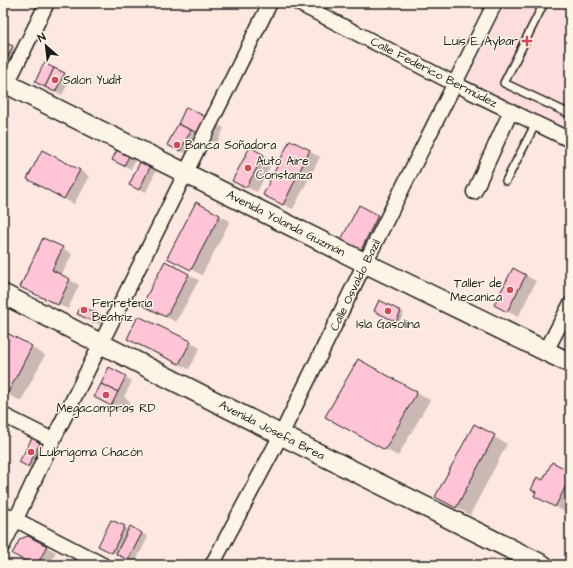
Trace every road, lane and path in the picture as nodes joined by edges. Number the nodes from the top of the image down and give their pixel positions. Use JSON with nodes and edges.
{"nodes":[{"id":1,"x":47,"y":3,"type":"edge"},
{"id":2,"x":270,"y":3,"type":"edge"},
{"id":3,"x":298,"y":3,"type":"edge"},
{"id":4,"x":495,"y":3,"type":"edge"},
{"id":5,"x":544,"y":3,"type":"edge"},
{"id":6,"x":454,"y":84,"type":"junction"},
{"id":7,"x":4,"y":86,"type":"edge"},
{"id":8,"x":511,"y":111,"type":"junction"},
{"id":9,"x":570,"y":114,"type":"edge"},
{"id":10,"x":536,"y":124,"type":"junction"},
{"id":11,"x":570,"y":140,"type":"edge"},
{"id":12,"x":186,"y":172,"type":"junction"},
{"id":13,"x":506,"y":182,"type":"dead end"},
{"id":14,"x":474,"y":192,"type":"dead end"},
{"id":15,"x":365,"y":263,"type":"junction"},
{"id":16,"x":3,"y":294,"type":"edge"},
{"id":17,"x":570,"y":306,"type":"edge"},
{"id":18,"x":101,"y":343,"type":"junction"},
{"id":19,"x":546,"y":351,"type":"junction"},
{"id":20,"x":570,"y":362,"type":"edge"},
{"id":21,"x":3,"y":415,"type":"edge"},
{"id":22,"x":281,"y":435,"type":"junction"},
{"id":23,"x":53,"y":440,"type":"junction"},
{"id":24,"x":3,"y":513,"type":"edge"},
{"id":25,"x":16,"y":519,"type":"junction"},
{"id":26,"x":3,"y":545,"type":"edge"},
{"id":27,"x":103,"y":565,"type":"edge"},
{"id":28,"x":212,"y":565,"type":"edge"},
{"id":29,"x":543,"y":565,"type":"edge"}],
"edges":[{"from":1,"to":7,"type":"street"},
{"from":2,"to":12,"type":"street"},
{"from":3,"to":6,"type":"street","name":"Calle Federico Bermúdez"},
{"from":4,"to":6,"type":"street","name":"Calle Osvaldo Bazil"},
{"from":5,"to":9,"type":"lane"},
{"from":6,"to":8,"type":"street","name":"Calle Federico Bermúdez"},
{"from":6,"to":15,"type":"street","name":"Calle Osvaldo Bazil"},
{"from":7,"to":12,"type":"main road","name":"Avenida Yolanda Guzmán"},
{"from":8,"to":10,"type":"street","name":"Calle Federico Bermúdez"},
{"from":8,"to":14,"type":"street"},
{"from":10,"to":11,"type":"street","name":"Calle Federico Bermúdez"},
{"from":10,"to":13,"type":"lane"},
{"from":12,"to":15,"type":"main road","name":"Avenida Yolanda Guzmán"},
{"from":12,"to":18,"type":"street"},
{"from":15,"to":19,"type":"main road","name":"Avenida Yolanda Guzmán"},
{"from":15,"to":22,"type":"street","name":"Calle Osvaldo Bazil"},
{"from":16,"to":18,"type":"main road","name":"Avenida Josefa Brea"},
{"from":17,"to":19,"type":"street"},
{"from":18,"to":22,"type":"main road","name":"Avenida Josefa Brea"},
{"from":18,"to":23,"type":"street"},
{"from":19,"to":20,"type":"main road","name":"Avenida Yolanda Guzmán"},
{"from":21,"to":23,"type":"street"},
{"from":22,"to":28,"type":"street","name":"Calle Osvaldo Bazil"},
{"from":22,"to":29,"type":"main road","name":"Avenida Josefa Brea"},
{"from":23,"to":25,"type":"street"},
{"from":24,"to":25,"type":"street"},
{"from":25,"to":26,"type":"street"},
{"from":25,"to":27,"type":"street"}]}
